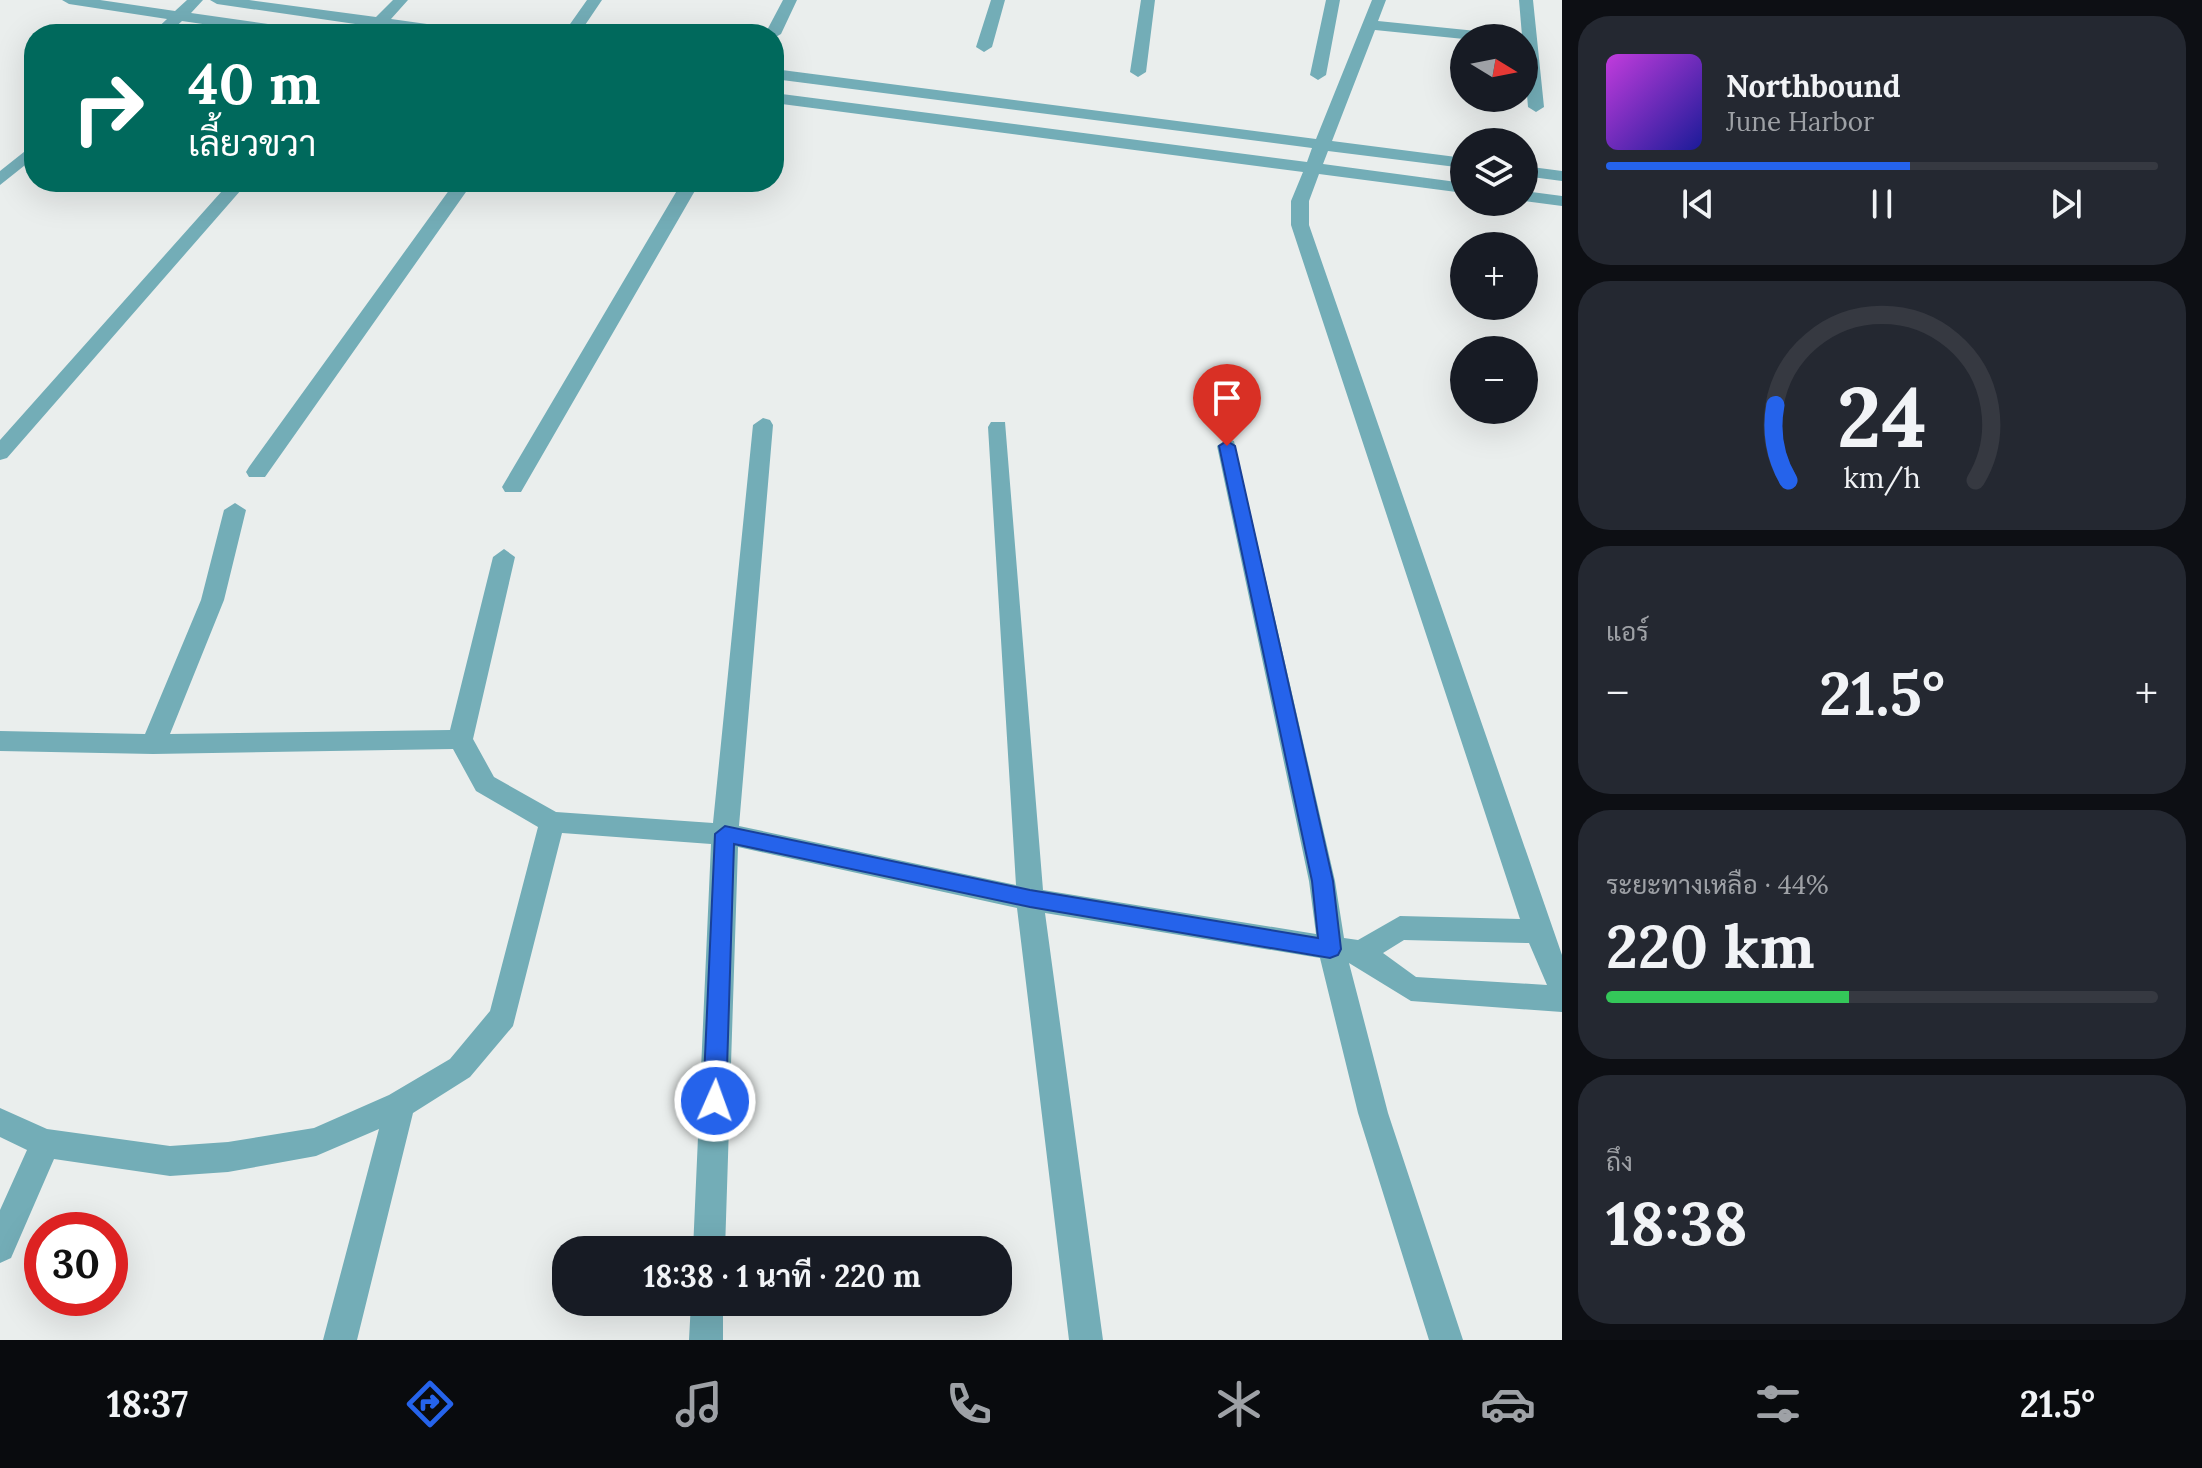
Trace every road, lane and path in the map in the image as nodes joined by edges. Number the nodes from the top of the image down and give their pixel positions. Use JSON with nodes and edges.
{"nodes":[{"id":1,"x":69,"y":0,"type":"edge"},
{"id":2,"x":196,"y":0,"type":"edge"},
{"id":3,"x":217,"y":0,"type":"edge"},
{"id":4,"x":401,"y":0,"type":"edge"},
{"id":5,"x":595,"y":0,"type":"edge"},
{"id":6,"x":790,"y":0,"type":"edge"},
{"id":7,"x":998,"y":0,"type":"edge"},
{"id":8,"x":1148,"y":0,"type":"edge"},
{"id":9,"x":1333,"y":0,"type":"edge"},
{"id":10,"x":1526,"y":0,"type":"edge"},
{"id":11,"x":1374,"y":1,"type":"edge"},
{"id":12,"x":179,"y":16,"type":"junction"},
{"id":13,"x":170,"y":24,"type":"edge"},
{"id":14,"x":234,"y":24,"type":"edge"},
{"id":15,"x":352,"y":24,"type":"edge"},
{"id":16,"x":379,"y":24,"type":"edge"},
{"id":17,"x":578,"y":24,"type":"edge"},
{"id":18,"x":778,"y":24,"type":"edge"},
{"id":19,"x":1526,"y":24,"type":"edge"},
{"id":20,"x":1368,"y":25,"type":"junction"},
{"id":21,"x":1450,"y":33,"type":"edge"},
{"id":22,"x":984,"y":47,"type":"dead end"},
{"id":23,"x":1138,"y":72,"type":"dead end"},
{"id":24,"x":784,"y":75,"type":"edge"},
{"id":25,"x":1318,"y":75,"type":"dead end"},
{"id":26,"x":784,"y":99,"type":"edge"},
{"id":27,"x":1324,"y":145,"type":"junction"},
{"id":28,"x":24,"y":158,"type":"edge"},
{"id":29,"x":1450,"y":161,"type":"edge"},
{"id":30,"x":1313,"y":167,"type":"junction"},
{"id":31,"x":1538,"y":173,"type":"edge"},
{"id":32,"x":1562,"y":176,"type":"edge"},
{"id":33,"x":0,"y":180,"type":"edge"},
{"id":34,"x":1450,"y":186,"type":"edge"},
{"id":35,"x":230,"y":192,"type":"edge"},
{"id":36,"x":457,"y":192,"type":"edge"},
{"id":37,"x":685,"y":192,"type":"edge"},
{"id":38,"x":1538,"y":198,"type":"edge"},
{"id":39,"x":1562,"y":201,"type":"edge"},
{"id":40,"x":763,"y":425,"type":"dead end"},
{"id":41,"x":998,"y":427,"type":"dead end"},
{"id":42,"x":1227,"y":446,"type":"dead end"},
{"id":43,"x":0,"y":453,"type":"edge"},
{"id":44,"x":257,"y":472,"type":"dead end"},
{"id":45,"x":513,"y":487,"type":"dead end"},
{"id":46,"x":235,"y":510,"type":"dead end"},
{"id":47,"x":504,"y":557,"type":"dead end"},
{"id":48,"x":460,"y":739,"type":"junction"},
{"id":49,"x":0,"y":741,"type":"edge"},
{"id":50,"x":153,"y":744,"type":"junction"},
{"id":51,"x":552,"y":822,"type":"junction"},
{"id":52,"x":725,"y":834,"type":"junction"},
{"id":53,"x":1030,"y":899,"type":"junction"},
{"id":54,"x":1538,"y":931,"type":"junction"},
{"id":55,"x":1330,"y":949,"type":"junction"},
{"id":56,"x":1361,"y":953,"type":"junction"},
{"id":57,"x":1562,"y":988,"type":"edge"},
{"id":58,"x":1562,"y":999,"type":"edge"},
{"id":59,"x":400,"y":1105,"type":"junction"},
{"id":60,"x":0,"y":1122,"type":"edge"},
{"id":61,"x":45,"y":1143,"type":"junction"},
{"id":62,"x":710,"y":1236,"type":"edge"},
{"id":63,"x":0,"y":1247,"type":"edge"},
{"id":64,"x":707,"y":1316,"type":"edge"},
{"id":65,"x":340,"y":1340,"type":"edge"},
{"id":66,"x":706,"y":1340,"type":"edge"},
{"id":67,"x":1086,"y":1340,"type":"edge"},
{"id":68,"x":1446,"y":1340,"type":"edge"}],
"edges":[{"from":1,"to":12,"type":"street"},
{"from":2,"to":12,"type":"street"},
{"from":3,"to":15,"type":"street"},
{"from":4,"to":16,"type":"street"},
{"from":5,"to":17,"type":"street"},
{"from":6,"to":18,"type":"street"},
{"from":7,"to":22,"type":"street"},
{"from":8,"to":23,"type":"street"},
{"from":9,"to":25,"type":"street"},
{"from":10,"to":19,"type":"street"},
{"from":11,"to":20,"type":"street"},
{"from":12,"to":13,"type":"street"},
{"from":12,"to":14,"type":"street"},
{"from":20,"to":21,"type":"street"},
{"from":20,"to":27,"type":"street"},
{"from":24,"to":27,"type":"street"},
{"from":26,"to":30,"type":"street"},
{"from":27,"to":29,"type":"street"},
{"from":27,"to":30,"type":"street"},
{"from":28,"to":33,"type":"street"},
{"from":30,"to":34,"type":"street"},
{"from":30,"to":54,"type":"street"},
{"from":31,"to":32,"type":"street"},
{"from":35,"to":43,"type":"street"},
{"from":36,"to":44,"type":"street"},
{"from":37,"to":45,"type":"street"},
{"from":38,"to":39,"type":"street"},
{"from":40,"to":52,"type":"street"},
{"from":41,"to":53,"type":"street"},
{"from":42,"to":55,"type":"street"},
{"from":46,"to":50,"type":"street"},
{"from":47,"to":48,"type":"street"},
{"from":48,"to":50,"type":"street"},
{"from":48,"to":51,"type":"street"},
{"from":49,"to":50,"type":"street"},
{"from":51,"to":52,"type":"street"},
{"from":51,"to":59,"type":"street"},
{"from":52,"to":53,"type":"street"},
{"from":52,"to":62,"type":"street"},
{"from":53,"to":55,"type":"street"},
{"from":53,"to":67,"type":"street"},
{"from":54,"to":56,"type":"street"},
{"from":54,"to":57,"type":"street"},
{"from":55,"to":56,"type":"street"},
{"from":55,"to":68,"type":"street"},
{"from":56,"to":58,"type":"street"},
{"from":59,"to":61,"type":"street"},
{"from":59,"to":65,"type":"street"},
{"from":60,"to":61,"type":"street"},
{"from":61,"to":63,"type":"street"},
{"from":64,"to":66,"type":"street"}]}
